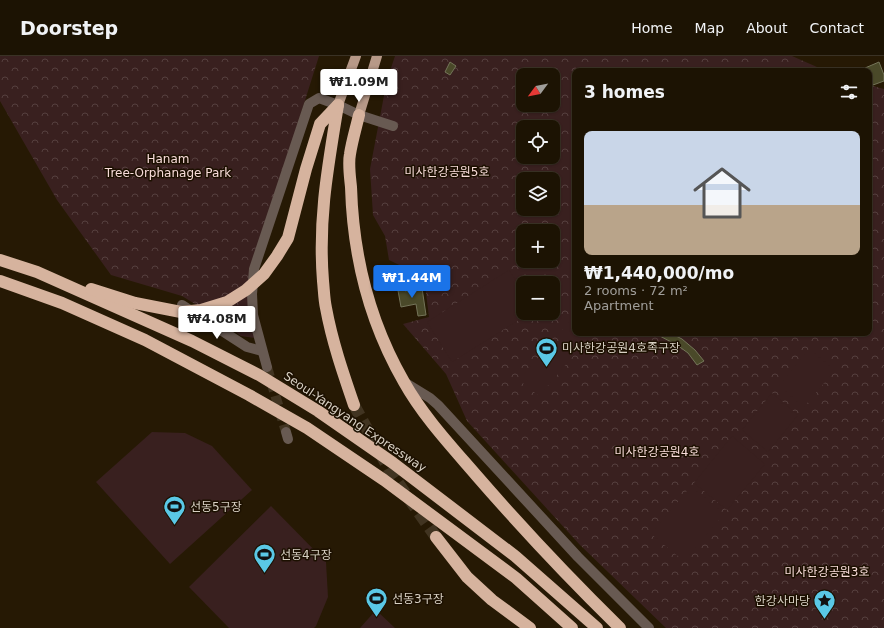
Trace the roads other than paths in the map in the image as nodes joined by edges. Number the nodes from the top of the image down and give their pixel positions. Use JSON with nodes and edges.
{"nodes":[{"id":1,"x":356,"y":56,"type":"edge"},
{"id":2,"x":377,"y":56,"type":"edge"},
{"id":3,"x":338,"y":105,"type":"junction"},
{"id":4,"x":359,"y":115,"type":"junction"},
{"id":5,"x":392,"y":126,"type":"dead end"},
{"id":6,"x":0,"y":260,"type":"edge"},
{"id":7,"x":37,"y":272,"type":"junction"},
{"id":8,"x":0,"y":281,"type":"edge"},
{"id":9,"x":182,"y":305,"type":"dead end"},
{"id":10,"x":262,"y":351,"type":"junction"},
{"id":11,"x":267,"y":368,"type":"tunnel mouth"},
{"id":12,"x":404,"y":382,"type":"junction"},
{"id":13,"x":354,"y":405,"type":"tunnel mouth"},
{"id":14,"x":436,"y":537,"type":"tunnel mouth"},
{"id":15,"x":530,"y":628,"type":"edge"},
{"id":16,"x":572,"y":628,"type":"edge"},
{"id":17,"x":597,"y":628,"type":"edge"},
{"id":18,"x":620,"y":628,"type":"edge"},
{"id":19,"x":649,"y":628,"type":"edge"}],
"edges":[{"from":1,"to":3,"type":"main road"},
{"from":2,"to":4,"type":"main road"},
{"from":3,"to":4,"type":"street"},
{"from":3,"to":7,"type":"highway"},
{"from":3,"to":10,"type":"street"},
{"from":3,"to":13,"type":"highway"},
{"from":4,"to":5,"type":"street"},
{"from":4,"to":12,"type":"highway"},
{"from":6,"to":7,"type":"highway","name":"Seoul-Yangyang Expressway"},
{"from":7,"to":17,"type":"highway","name":"Seoul-Yangyang Expressway"},
{"from":8,"to":16,"type":"highway"},
{"from":9,"to":10,"type":"street"},
{"from":10,"to":11,"type":"street"},
{"from":12,"to":18,"type":"highway"},
{"from":12,"to":19,"type":"street"},
{"from":14,"to":15,"type":"highway"}]}
